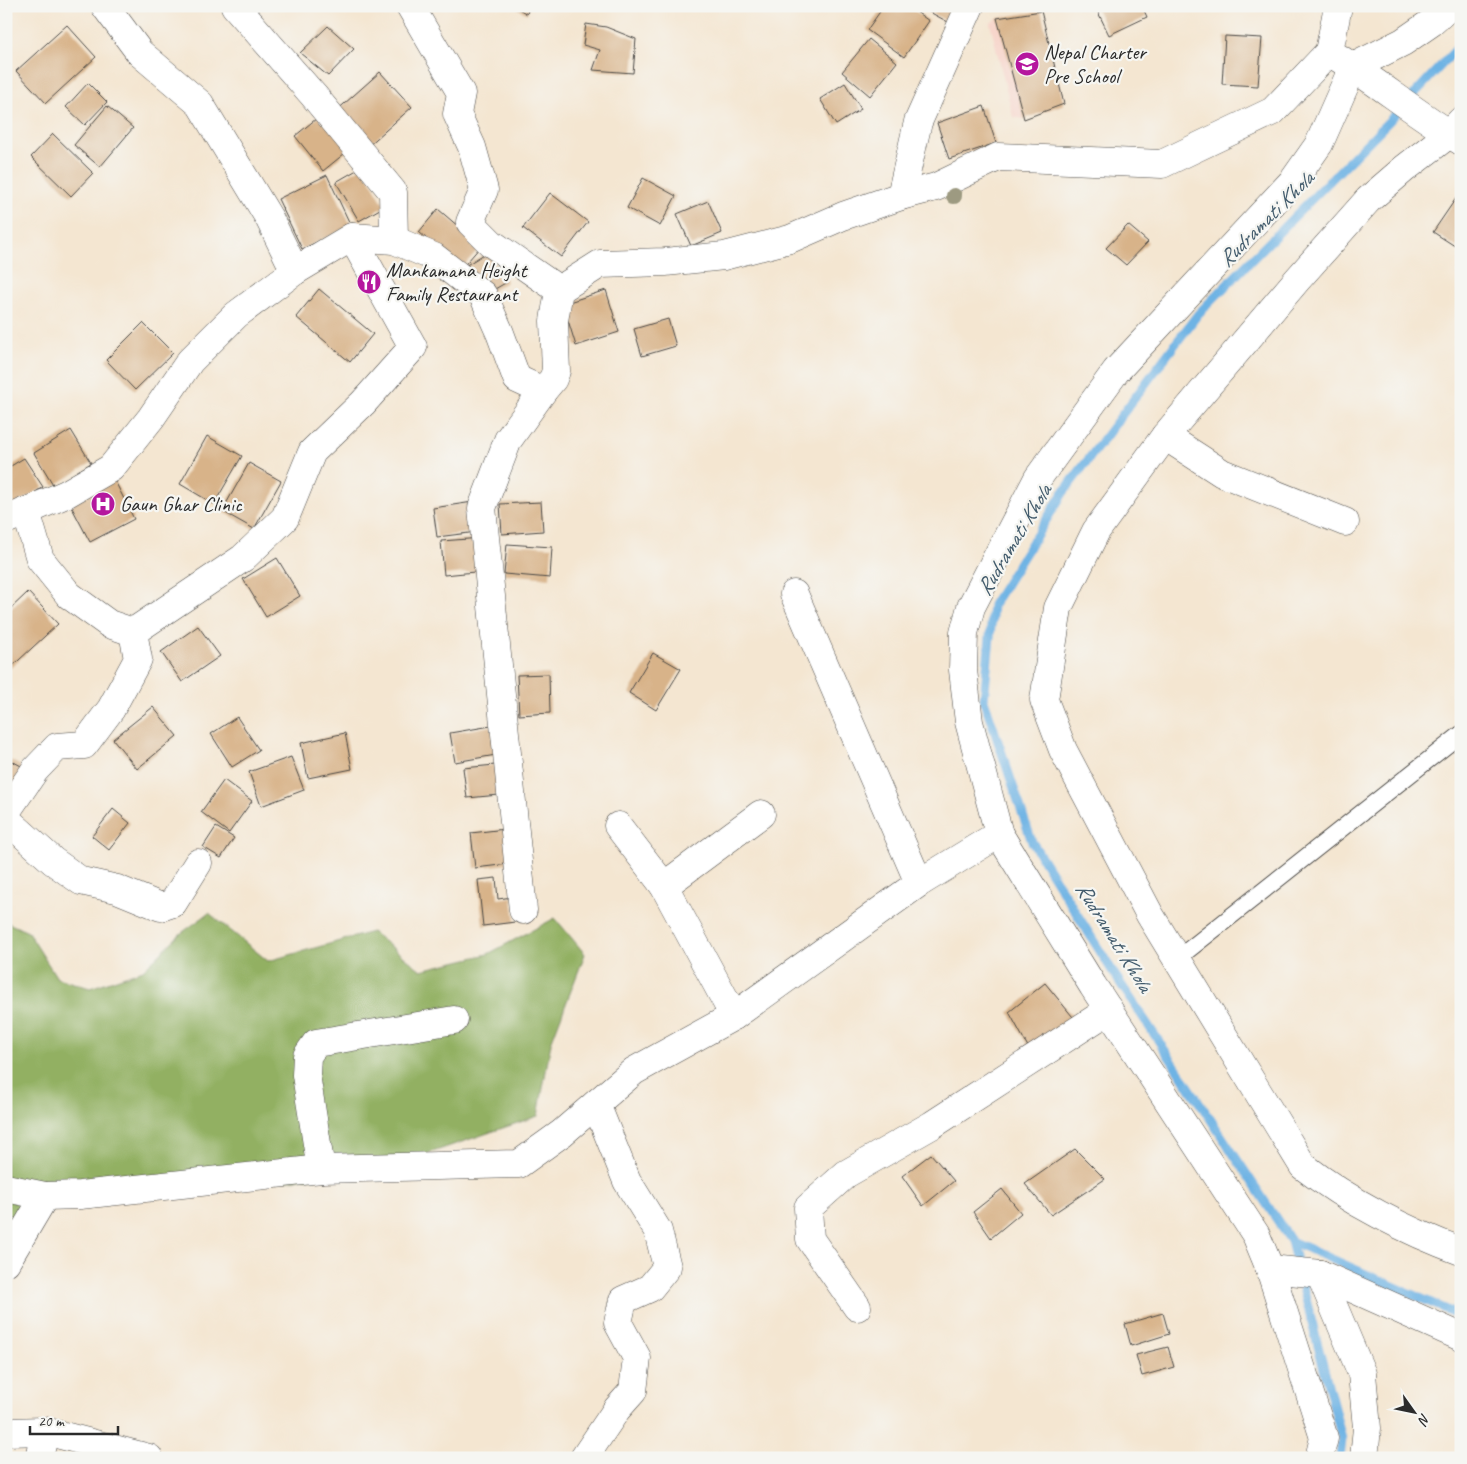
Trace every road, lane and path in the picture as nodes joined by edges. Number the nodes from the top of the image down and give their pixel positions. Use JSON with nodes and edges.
{"nodes":[{"id":1,"x":105,"y":6,"type":"edge"},
{"id":2,"x":235,"y":6,"type":"edge"},
{"id":3,"x":410,"y":6,"type":"edge"},
{"id":4,"x":970,"y":6,"type":"edge"},
{"id":5,"x":1338,"y":6,"type":"edge"},
{"id":6,"x":1450,"y":6,"type":"edge"},
{"id":7,"x":1328,"y":52,"type":"junction"},
{"id":8,"x":1364,"y":74,"type":"junction"},
{"id":9,"x":1449,"y":129,"type":"edge"},
{"id":10,"x":901,"y":196,"type":"junction"},
{"id":11,"x":352,"y":236,"type":"junction"},
{"id":12,"x":394,"y":240,"type":"junction"},
{"id":13,"x":295,"y":271,"type":"junction"},
{"id":14,"x":559,"y":290,"type":"junction"},
{"id":15,"x":543,"y":391,"type":"junction"},
{"id":16,"x":1165,"y":436,"type":"junction"},
{"id":17,"x":16,"y":515,"type":"edge"},
{"id":18,"x":1344,"y":522,"type":"dead end"},
{"id":19,"x":794,"y":594,"type":"dead end"},
{"id":20,"x":133,"y":632,"type":"junction"},
{"id":21,"x":1461,"y":734,"type":"edge"},
{"id":22,"x":6,"y":812,"type":"edge"},
{"id":23,"x":761,"y":814,"type":"dead end"},
{"id":24,"x":6,"y":819,"type":"edge"},
{"id":25,"x":618,"y":826,"type":"dead end"},
{"id":26,"x":999,"y":834,"type":"junction"},
{"id":27,"x":198,"y":863,"type":"dead end"},
{"id":28,"x":918,"y":883,"type":"junction"},
{"id":29,"x":664,"y":886,"type":"junction"},
{"id":30,"x":523,"y":910,"type":"dead end"},
{"id":31,"x":1178,"y":959,"type":"junction"},
{"id":32,"x":1109,"y":1010,"type":"junction"},
{"id":33,"x":734,"y":1016,"type":"junction"},
{"id":34,"x":454,"y":1020,"type":"dead end"},
{"id":35,"x":596,"y":1104,"type":"junction"},
{"id":36,"x":321,"y":1169,"type":"junction"},
{"id":37,"x":6,"y":1188,"type":"edge"},
{"id":38,"x":45,"y":1196,"type":"junction"},
{"id":39,"x":1461,"y":1251,"type":"edge"},
{"id":40,"x":6,"y":1262,"type":"edge"},
{"id":41,"x":1270,"y":1269,"type":"junction"},
{"id":42,"x":1320,"y":1274,"type":"junction"},
{"id":43,"x":856,"y":1307,"type":"dead end"},
{"id":44,"x":1461,"y":1336,"type":"edge"},
{"id":45,"x":45,"y":1431,"type":"junction"},
{"id":46,"x":6,"y":1432,"type":"edge"},
{"id":47,"x":39,"y":1458,"type":"edge"},
{"id":48,"x":149,"y":1458,"type":"edge"},
{"id":49,"x":584,"y":1458,"type":"edge"},
{"id":50,"x":1319,"y":1458,"type":"edge"},
{"id":51,"x":1364,"y":1458,"type":"edge"}],
"edges":[{"from":1,"to":13,"type":"street"},
{"from":2,"to":12,"type":"street"},
{"from":3,"to":14,"type":"street"},
{"from":4,"to":10,"type":"street"},
{"from":5,"to":7,"type":"street"},
{"from":6,"to":8,"type":"street"},
{"from":7,"to":8,"type":"street"},
{"from":7,"to":10,"type":"street"},
{"from":8,"to":9,"type":"street"},
{"from":8,"to":26,"type":"street"},
{"from":9,"to":16,"type":"street"},
{"from":10,"to":14,"type":"street"},
{"from":11,"to":12,"type":"street"},
{"from":11,"to":13,"type":"street"},
{"from":11,"to":20,"type":"street"},
{"from":12,"to":15,"type":"street"},
{"from":13,"to":17,"type":"street"},
{"from":14,"to":15,"type":"street"},
{"from":15,"to":30,"type":"street"},
{"from":16,"to":18,"type":"street"},
{"from":16,"to":31,"type":"street"},
{"from":17,"to":20,"type":"street"},
{"from":19,"to":28,"type":"street"},
{"from":20,"to":22,"type":"street"},
{"from":21,"to":31,"type":"lane"},
{"from":23,"to":29,"type":"street"},
{"from":24,"to":27,"type":"street"},
{"from":25,"to":29,"type":"street"},
{"from":26,"to":28,"type":"street"},
{"from":26,"to":32,"type":"street"},
{"from":28,"to":33,"type":"street"},
{"from":29,"to":33,"type":"street"},
{"from":31,"to":39,"type":"street"},
{"from":32,"to":41,"type":"street"},
{"from":32,"to":43,"type":"street"},
{"from":33,"to":35,"type":"street"},
{"from":34,"to":36,"type":"street"},
{"from":35,"to":36,"type":"street"},
{"from":35,"to":49,"type":"street"},
{"from":36,"to":38,"type":"street"},
{"from":37,"to":38,"type":"street"},
{"from":38,"to":40,"type":"street"},
{"from":41,"to":42,"type":"street"},
{"from":41,"to":50,"type":"street"},
{"from":42,"to":44,"type":"street"},
{"from":42,"to":51,"type":"street"},
{"from":45,"to":46,"type":"street"},
{"from":45,"to":47,"type":"street"},
{"from":45,"to":48,"type":"street"}]}
